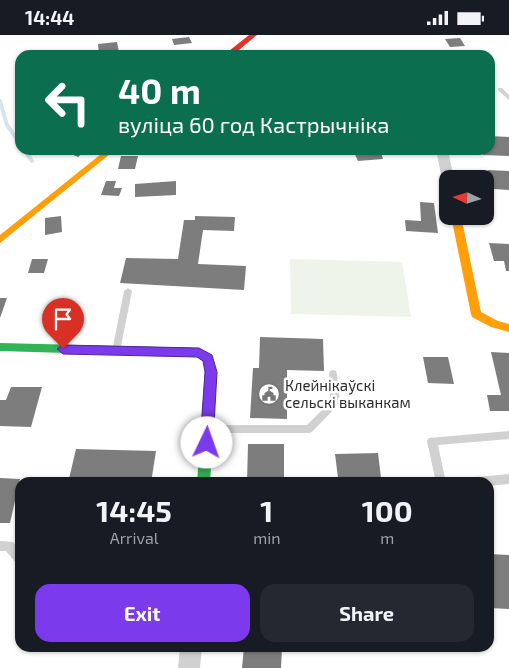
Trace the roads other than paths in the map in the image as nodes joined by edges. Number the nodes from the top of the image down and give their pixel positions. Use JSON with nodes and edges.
{"nodes":[{"id":1,"x":253,"y":35,"type":"edge"},
{"id":2,"x":234,"y":50,"type":"edge"},
{"id":3,"x":500,"y":89,"type":"dead end"},
{"id":4,"x":509,"y":98,"type":"edge"},
{"id":5,"x":105,"y":155,"type":"edge"},
{"id":6,"x":443,"y":155,"type":"edge"},
{"id":7,"x":446,"y":170,"type":"edge"},
{"id":8,"x":458,"y":225,"type":"edge"},
{"id":9,"x":0,"y":240,"type":"edge"},
{"id":10,"x":128,"y":291,"type":"dead end"},
{"id":11,"x":509,"y":328,"type":"edge"},
{"id":12,"x":0,"y":347,"type":"edge"},
{"id":13,"x":116,"y":351,"type":"junction"},
{"id":14,"x":333,"y":374,"type":"dead end"},
{"id":15,"x":207,"y":429,"type":"junction"},
{"id":16,"x":509,"y":435,"type":"edge"},
{"id":17,"x":203,"y":477,"type":"edge"},
{"id":18,"x":440,"y":477,"type":"edge"},
{"id":19,"x":509,"y":479,"type":"edge"},
{"id":20,"x":494,"y":480,"type":"edge"},
{"id":21,"x":0,"y":547,"type":"edge"},
{"id":22,"x":15,"y":553,"type":"edge"},
{"id":23,"x":191,"y":652,"type":"edge"},
{"id":24,"x":189,"y":668,"type":"edge"}],
"edges":[{"from":1,"to":2,"type":"street"},
{"from":3,"to":4,"type":"lane"},
{"from":5,"to":9,"type":"street"},
{"from":6,"to":7,"type":"street"},
{"from":8,"to":11,"type":"street"},
{"from":10,"to":13,"type":"lane"},
{"from":12,"to":13,"type":"street"},
{"from":13,"to":15,"type":"street"},
{"from":14,"to":15,"type":"lane"},
{"from":15,"to":17,"type":"street"},
{"from":16,"to":18,"type":"lane"},
{"from":19,"to":20,"type":"lane"},
{"from":21,"to":22,"type":"lane"},
{"from":23,"to":24,"type":"street"}]}
